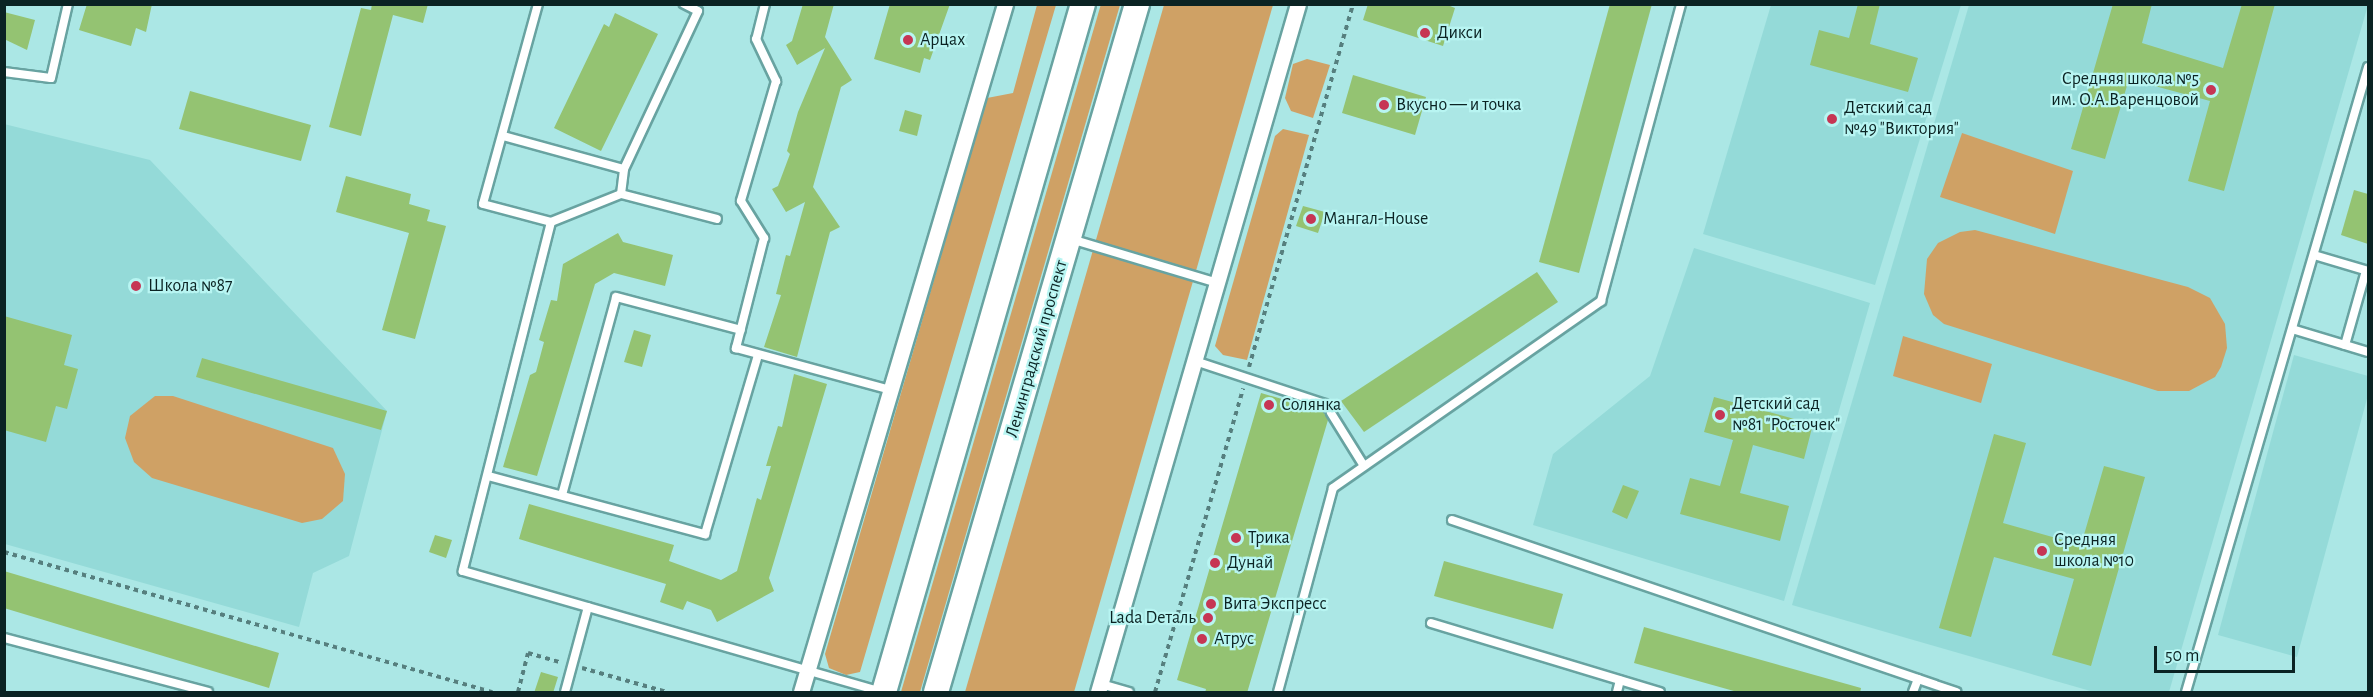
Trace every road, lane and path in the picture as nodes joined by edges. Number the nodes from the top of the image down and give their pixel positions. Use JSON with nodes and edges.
{"nodes":[{"id":1,"x":68,"y":4,"type":"edge"},
{"id":2,"x":538,"y":4,"type":"edge"},
{"id":3,"x":684,"y":4,"type":"edge"},
{"id":4,"x":765,"y":4,"type":"edge"},
{"id":5,"x":1005,"y":4,"type":"edge"},
{"id":6,"x":1083,"y":4,"type":"edge"},
{"id":7,"x":1137,"y":4,"type":"edge"},
{"id":8,"x":1298,"y":4,"type":"edge"},
{"id":9,"x":1353,"y":4,"type":"edge"},
{"id":10,"x":1681,"y":4,"type":"edge"},
{"id":11,"x":2368,"y":67,"type":"edge"},
{"id":12,"x":4,"y":72,"type":"edge"},
{"id":13,"x":503,"y":136,"type":"junction"},
{"id":14,"x":624,"y":169,"type":"junction"},
{"id":15,"x":621,"y":194,"type":"junction"},
{"id":16,"x":717,"y":219,"type":"dead end"},
{"id":17,"x":551,"y":222,"type":"junction"},
{"id":18,"x":1070,"y":239,"type":"junction"},
{"id":19,"x":2314,"y":255,"type":"junction"},
{"id":20,"x":2368,"y":271,"type":"edge"},
{"id":21,"x":1219,"y":283,"type":"junction"},
{"id":22,"x":2292,"y":329,"type":"junction"},
{"id":23,"x":741,"y":330,"type":"junction"},
{"id":24,"x":2345,"y":345,"type":"junction"},
{"id":25,"x":2368,"y":352,"type":"edge"},
{"id":26,"x":759,"y":355,"type":"junction"},
{"id":27,"x":1195,"y":361,"type":"junction"},
{"id":28,"x":1246,"y":377,"type":"junction"},
{"id":29,"x":891,"y":390,"type":"junction"},
{"id":30,"x":1364,"y":466,"type":"junction"},
{"id":31,"x":488,"y":476,"type":"junction"},
{"id":32,"x":562,"y":495,"type":"junction"},
{"id":33,"x":1452,"y":520,"type":"dead end"},
{"id":34,"x":4,"y":552,"type":"edge"},
{"id":35,"x":588,"y":607,"type":"junction"},
{"id":36,"x":1431,"y":623,"type":"dead end"},
{"id":37,"x":4,"y":638,"type":"edge"},
{"id":38,"x":808,"y":670,"type":"junction"},
{"id":39,"x":1918,"y":679,"type":"junction"},
{"id":40,"x":1620,"y":680,"type":"junction"},
{"id":41,"x":1100,"y":688,"type":"edge"},
{"id":42,"x":884,"y":692,"type":"edge"},
{"id":43,"x":208,"y":693,"type":"edge"},
{"id":44,"x":492,"y":693,"type":"edge"},
{"id":45,"x":565,"y":693,"type":"edge"},
{"id":46,"x":801,"y":693,"type":"edge"},
{"id":47,"x":936,"y":693,"type":"edge"},
{"id":48,"x":1129,"y":693,"type":"edge"},
{"id":49,"x":1155,"y":693,"type":"edge"},
{"id":50,"x":1278,"y":693,"type":"edge"},
{"id":51,"x":1617,"y":693,"type":"edge"},
{"id":52,"x":1660,"y":693,"type":"edge"},
{"id":53,"x":1913,"y":693,"type":"edge"},
{"id":54,"x":1956,"y":693,"type":"edge"},
{"id":55,"x":2186,"y":693,"type":"edge"}],
"edges":[{"from":1,"to":12,"type":"lane"},
{"from":2,"to":13,"type":"lane"},
{"from":3,"to":14,"type":"lane"},
{"from":4,"to":23,"type":"lane"},
{"from":5,"to":29,"type":"street"},
{"from":6,"to":42,"type":"main road"},
{"from":7,"to":18,"type":"main road","name":"Ленинградский проспект"},
{"from":8,"to":21,"type":"street"},
{"from":9,"to":28,"type":"path"},
{"from":10,"to":30,"type":"lane"},
{"from":11,"to":19,"type":"lane"},
{"from":13,"to":14,"type":"lane"},
{"from":13,"to":17,"type":"lane"},
{"from":14,"to":15,"type":"lane"},
{"from":15,"to":16,"type":"lane"},
{"from":15,"to":17,"type":"lane"},
{"from":17,"to":31,"type":"lane"},
{"from":18,"to":21,"type":"lane"},
{"from":18,"to":47,"type":"main road","name":"Ленинградский проспект"},
{"from":19,"to":20,"type":"lane"},
{"from":19,"to":22,"type":"lane"},
{"from":20,"to":24,"type":"lane"},
{"from":21,"to":27,"type":"street"},
{"from":22,"to":24,"type":"lane"},
{"from":22,"to":55,"type":"lane"},
{"from":23,"to":26,"type":"lane"},
{"from":23,"to":32,"type":"lane"},
{"from":24,"to":25,"type":"lane"},
{"from":26,"to":29,"type":"lane"},
{"from":26,"to":32,"type":"lane"},
{"from":27,"to":28,"type":"lane"},
{"from":27,"to":41,"type":"street"},
{"from":28,"to":30,"type":"lane"},
{"from":28,"to":49,"type":"path"},
{"from":29,"to":38,"type":"street"},
{"from":30,"to":50,"type":"lane"},
{"from":31,"to":32,"type":"lane"},
{"from":31,"to":35,"type":"lane"},
{"from":33,"to":39,"type":"lane"},
{"from":34,"to":44,"type":"path"},
{"from":35,"to":38,"type":"lane"},
{"from":35,"to":45,"type":"lane"},
{"from":36,"to":40,"type":"lane"},
{"from":37,"to":43,"type":"lane"},
{"from":38,"to":42,"type":"lane"},
{"from":38,"to":46,"type":"street"},
{"from":39,"to":53,"type":"lane"},
{"from":39,"to":54,"type":"lane"},
{"from":40,"to":51,"type":"lane"},
{"from":40,"to":52,"type":"lane"},
{"from":41,"to":48,"type":"lane"}]}
